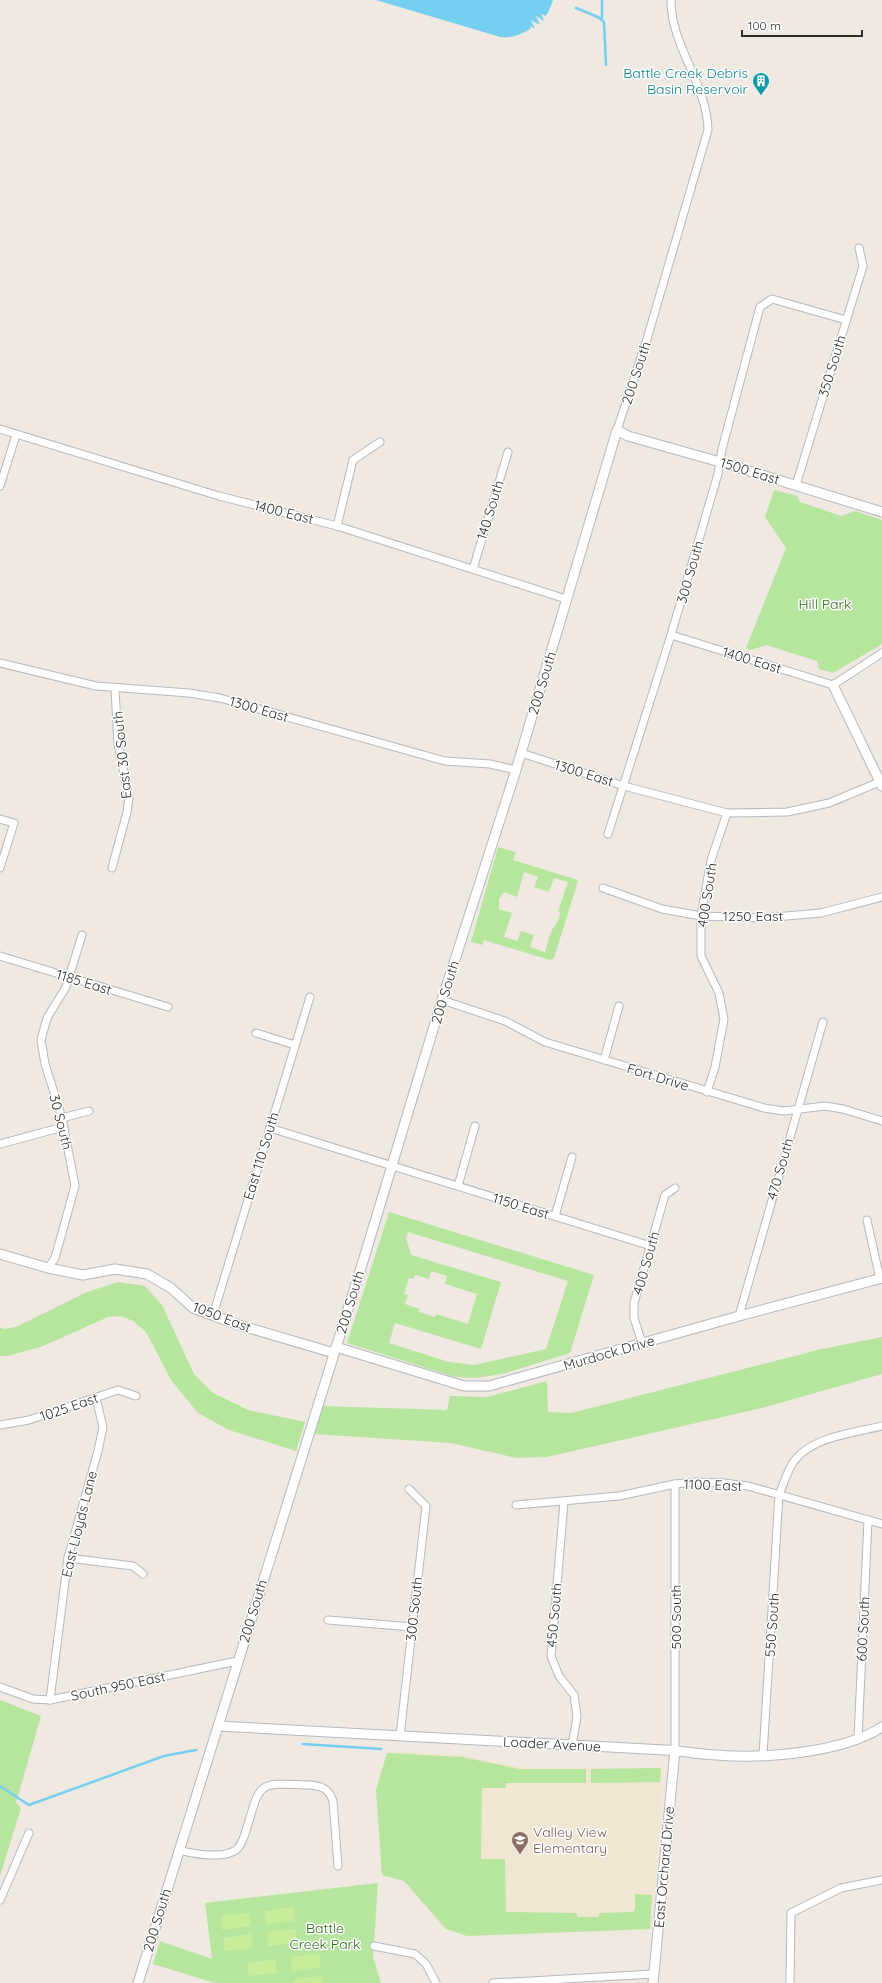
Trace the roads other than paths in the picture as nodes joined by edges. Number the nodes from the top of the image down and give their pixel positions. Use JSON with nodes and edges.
{"nodes":[{"id":1,"x":671,"y":0,"type":"edge"},
{"id":2,"x":859,"y":248,"type":"dead end"},
{"id":3,"x":846,"y":320,"type":"junction"},
{"id":4,"x":0,"y":429,"type":"edge"},
{"id":5,"x":618,"y":430,"type":"junction"},
{"id":6,"x":16,"y":435,"type":"junction"},
{"id":7,"x":380,"y":442,"type":"dead end"},
{"id":8,"x":508,"y":452,"type":"dead end"},
{"id":9,"x":720,"y":462,"type":"junction"},
{"id":10,"x":796,"y":485,"type":"junction"},
{"id":11,"x":0,"y":486,"type":"edge"},
{"id":12,"x":882,"y":512,"type":"edge"},
{"id":13,"x":337,"y":526,"type":"junction"},
{"id":14,"x":472,"y":569,"type":"junction"},
{"id":15,"x":566,"y":599,"type":"junction"},
{"id":16,"x":671,"y":635,"type":"junction"},
{"id":17,"x":882,"y":653,"type":"edge"},
{"id":18,"x":0,"y":663,"type":"edge"},
{"id":19,"x":833,"y":685,"type":"junction"},
{"id":20,"x":115,"y":689,"type":"junction"},
{"id":21,"x":521,"y":753,"type":"junction"},
{"id":22,"x":516,"y":770,"type":"junction"},
{"id":23,"x":881,"y":783,"type":"edge"},
{"id":24,"x":624,"y":786,"type":"junction"},
{"id":25,"x":727,"y":813,"type":"junction"},
{"id":26,"x":0,"y":819,"type":"edge"},
{"id":27,"x":608,"y":834,"type":"dead end"},
{"id":28,"x":0,"y":868,"type":"edge"},
{"id":29,"x":112,"y":868,"type":"dead end"},
{"id":30,"x":603,"y":888,"type":"dead end"},
{"id":31,"x":882,"y":897,"type":"edge"},
{"id":32,"x":701,"y":916,"type":"junction"},
{"id":33,"x":82,"y":935,"type":"dead end"},
{"id":34,"x":0,"y":956,"type":"edge"},
{"id":35,"x":69,"y":978,"type":"junction"},
{"id":36,"x":310,"y":997,"type":"dead end"},
{"id":37,"x":442,"y":1000,"type":"junction"},
{"id":38,"x":619,"y":1006,"type":"dead end"},
{"id":39,"x":168,"y":1007,"type":"dead end"},
{"id":40,"x":823,"y":1022,"type":"dead end"},
{"id":41,"x":256,"y":1033,"type":"dead end"},
{"id":42,"x":295,"y":1045,"type":"junction"},
{"id":43,"x":604,"y":1060,"type":"junction"},
{"id":44,"x":707,"y":1092,"type":"junction"},
{"id":45,"x":797,"y":1110,"type":"junction"},
{"id":46,"x":89,"y":1111,"type":"dead end"},
{"id":47,"x":62,"y":1118,"type":"junction"},
{"id":48,"x":882,"y":1121,"type":"edge"},
{"id":49,"x":475,"y":1126,"type":"dead end"},
{"id":50,"x":64,"y":1127,"type":"junction"},
{"id":51,"x":270,"y":1128,"type":"junction"},
{"id":52,"x":0,"y":1144,"type":"edge"},
{"id":53,"x":572,"y":1157,"type":"dead end"},
{"id":54,"x":392,"y":1166,"type":"junction"},
{"id":55,"x":458,"y":1186,"type":"junction"},
{"id":56,"x":675,"y":1188,"type":"dead end"},
{"id":57,"x":555,"y":1216,"type":"junction"},
{"id":58,"x":867,"y":1220,"type":"dead end"},
{"id":59,"x":651,"y":1246,"type":"junction"},
{"id":60,"x":0,"y":1254,"type":"edge"},
{"id":61,"x":48,"y":1268,"type":"junction"},
{"id":62,"x":881,"y":1278,"type":"edge"},
{"id":63,"x":213,"y":1315,"type":"junction"},
{"id":64,"x":739,"y":1316,"type":"junction"},
{"id":65,"x":642,"y":1343,"type":"junction"},
{"id":66,"x":335,"y":1350,"type":"junction"},
{"id":67,"x":136,"y":1396,"type":"dead end"},
{"id":68,"x":96,"y":1398,"type":"junction"},
{"id":69,"x":0,"y":1425,"type":"edge"},
{"id":70,"x":882,"y":1426,"type":"edge"},
{"id":71,"x":676,"y":1484,"type":"junction"},
{"id":72,"x":409,"y":1489,"type":"dead end"},
{"id":73,"x":779,"y":1495,"type":"junction"},
{"id":74,"x":564,"y":1502,"type":"junction"},
{"id":75,"x":516,"y":1505,"type":"dead end"},
{"id":76,"x":868,"y":1520,"type":"junction"},
{"id":77,"x":882,"y":1524,"type":"edge"},
{"id":78,"x":68,"y":1558,"type":"junction"},
{"id":79,"x":143,"y":1574,"type":"dead end"},
{"id":80,"x":328,"y":1620,"type":"dead end"},
{"id":81,"x":412,"y":1627,"type":"junction"},
{"id":82,"x":237,"y":1661,"type":"junction"},
{"id":83,"x":0,"y":1686,"type":"edge"},
{"id":84,"x":50,"y":1700,"type":"junction"},
{"id":85,"x":218,"y":1726,"type":"junction"},
{"id":86,"x":882,"y":1727,"type":"edge"},
{"id":87,"x":400,"y":1736,"type":"junction"},
{"id":88,"x":858,"y":1738,"type":"junction"},
{"id":89,"x":572,"y":1745,"type":"junction"},
{"id":90,"x":675,"y":1750,"type":"junction"},
{"id":91,"x":763,"y":1755,"type":"junction"},
{"id":92,"x":29,"y":1833,"type":"dead end"},
{"id":93,"x":178,"y":1850,"type":"junction"},
{"id":94,"x":338,"y":1866,"type":"dead end"},
{"id":95,"x":882,"y":1880,"type":"edge"},
{"id":96,"x":0,"y":1900,"type":"edge"},
{"id":97,"x":374,"y":1946,"type":"dead end"},
{"id":98,"x":654,"y":1979,"type":"edge"},
{"id":99,"x":138,"y":1983,"type":"edge"},
{"id":100,"x":436,"y":1983,"type":"edge"},
{"id":101,"x":493,"y":1983,"type":"edge"},
{"id":102,"x":790,"y":1983,"type":"edge"}],
"edges":[{"from":1,"to":5,"type":"street","name":"200 South"},
{"from":2,"to":3,"type":"street","name":"350 South"},
{"from":3,"to":9,"type":"street","name":"300 South"},
{"from":3,"to":10,"type":"street","name":"350 South"},
{"from":4,"to":6,"type":"street","name":"1400 East"},
{"from":5,"to":9,"type":"street","name":"1500 East"},
{"from":5,"to":15,"type":"street","name":"200 South"},
{"from":6,"to":11,"type":"street"},
{"from":6,"to":13,"type":"street","name":"1400 East"},
{"from":7,"to":13,"type":"street"},
{"from":8,"to":14,"type":"street","name":"140 South"},
{"from":9,"to":10,"type":"street","name":"1500 East"},
{"from":9,"to":16,"type":"street","name":"300 South"},
{"from":10,"to":12,"type":"street","name":"1500 East"},
{"from":13,"to":14,"type":"street","name":"1400 East"},
{"from":14,"to":15,"type":"street","name":"1400 East"},
{"from":15,"to":21,"type":"street","name":"200 South"},
{"from":16,"to":19,"type":"street","name":"1400 East"},
{"from":16,"to":24,"type":"street","name":"300 South"},
{"from":17,"to":19,"type":"street"},
{"from":18,"to":20,"type":"street","name":"1300 East"},
{"from":19,"to":23,"type":"street"},
{"from":20,"to":22,"type":"street","name":"1300 East"},
{"from":20,"to":29,"type":"street","name":"East 30 South"},
{"from":21,"to":22,"type":"street","name":"200 South"},
{"from":21,"to":24,"type":"street","name":"1300 East"},
{"from":22,"to":37,"type":"street","name":"200 South"},
{"from":23,"to":25,"type":"street","name":"1300 East"},
{"from":24,"to":25,"type":"street","name":"1300 East"},
{"from":24,"to":27,"type":"street","name":"300 South"},
{"from":25,"to":32,"type":"street","name":"400 South"},
{"from":26,"to":28,"type":"street"},
{"from":30,"to":32,"type":"street","name":"1250 East"},
{"from":31,"to":32,"type":"street","name":"1250 East"},
{"from":32,"to":44,"type":"street","name":"400 South"},
{"from":33,"to":35,"type":"street","name":"30 South"},
{"from":34,"to":35,"type":"street","name":"1185 East"},
{"from":35,"to":39,"type":"street","name":"1185 East"},
{"from":35,"to":47,"type":"street","name":"30 South"},
{"from":36,"to":42,"type":"street","name":"East 110 South"},
{"from":37,"to":43,"type":"street","name":"Fort Drive"},
{"from":37,"to":54,"type":"street","name":"200 South"},
{"from":38,"to":43,"type":"street"},
{"from":40,"to":45,"type":"street","name":"470 South"},
{"from":41,"to":42,"type":"street"},
{"from":42,"to":51,"type":"street","name":"East 110 South"},
{"from":43,"to":44,"type":"street","name":"Fort Drive"},
{"from":44,"to":45,"type":"street","name":"Fort Drive"},
{"from":45,"to":48,"type":"street","name":"Fort Drive"},
{"from":45,"to":64,"type":"street","name":"470 South"},
{"from":46,"to":47,"type":"street"},
{"from":47,"to":50,"type":"street","name":"30 South"},
{"from":49,"to":55,"type":"street"},
{"from":50,"to":52,"type":"street"},
{"from":50,"to":61,"type":"street","name":"30 South"},
{"from":51,"to":54,"type":"street","name":"1150 East"},
{"from":51,"to":63,"type":"street","name":"East 110 South"},
{"from":53,"to":57,"type":"street"},
{"from":54,"to":55,"type":"street","name":"1150 East"},
{"from":54,"to":66,"type":"street","name":"200 South"},
{"from":55,"to":57,"type":"street","name":"1150 East"},
{"from":56,"to":59,"type":"street","name":"400 South"},
{"from":57,"to":59,"type":"street","name":"1150 East"},
{"from":58,"to":62,"type":"street"},
{"from":59,"to":65,"type":"street","name":"400 South"},
{"from":60,"to":61,"type":"street","name":"1050 East"},
{"from":61,"to":63,"type":"street","name":"1050 East"},
{"from":62,"to":64,"type":"street","name":"Murdock Drive"},
{"from":63,"to":66,"type":"street","name":"1050 East"},
{"from":64,"to":65,"type":"street","name":"Murdock Drive"},
{"from":65,"to":66,"type":"street","name":"Murdock Drive"},
{"from":66,"to":82,"type":"street","name":"200 South"},
{"from":67,"to":68,"type":"street","name":"1025 East"},
{"from":68,"to":69,"type":"street","name":"1025 East"},
{"from":68,"to":78,"type":"street","name":"East Lloyds Lane"},
{"from":70,"to":73,"type":"street","name":"550 South"},
{"from":71,"to":73,"type":"street","name":"1100 East"},
{"from":71,"to":74,"type":"street","name":"1100 East"},
{"from":71,"to":90,"type":"street","name":"500 South"},
{"from":72,"to":81,"type":"street","name":"300 South"},
{"from":73,"to":76,"type":"street","name":"1100 East"},
{"from":73,"to":91,"type":"street","name":"550 South"},
{"from":74,"to":75,"type":"street","name":"1100 East"},
{"from":74,"to":89,"type":"street","name":"450 South"},
{"from":76,"to":77,"type":"street","name":"1100 East"},
{"from":76,"to":88,"type":"street","name":"600 South"},
{"from":78,"to":79,"type":"street"},
{"from":78,"to":84,"type":"street","name":"East Lloyds Lane"},
{"from":80,"to":81,"type":"street"},
{"from":81,"to":87,"type":"street","name":"300 South"},
{"from":82,"to":84,"type":"street","name":"South 950 East"},
{"from":82,"to":85,"type":"street","name":"200 South"},
{"from":83,"to":84,"type":"street","name":"South 950 East"},
{"from":85,"to":87,"type":"street","name":"Loader Avenue"},
{"from":85,"to":93,"type":"street","name":"200 South"},
{"from":86,"to":88,"type":"street","name":"Loader Avenue"},
{"from":87,"to":89,"type":"street","name":"Loader Avenue"},
{"from":88,"to":91,"type":"street","name":"Loader Avenue"},
{"from":89,"to":90,"type":"street","name":"Loader Avenue"},
{"from":90,"to":91,"type":"street","name":"Loader Avenue"},
{"from":90,"to":98,"type":"street","name":"East Orchard Drive"},
{"from":92,"to":96,"type":"street"},
{"from":93,"to":94,"type":"street"},
{"from":93,"to":99,"type":"street","name":"200 South"},
{"from":95,"to":102,"type":"street"},
{"from":97,"to":100,"type":"street"},
{"from":98,"to":101,"type":"street"}]}
